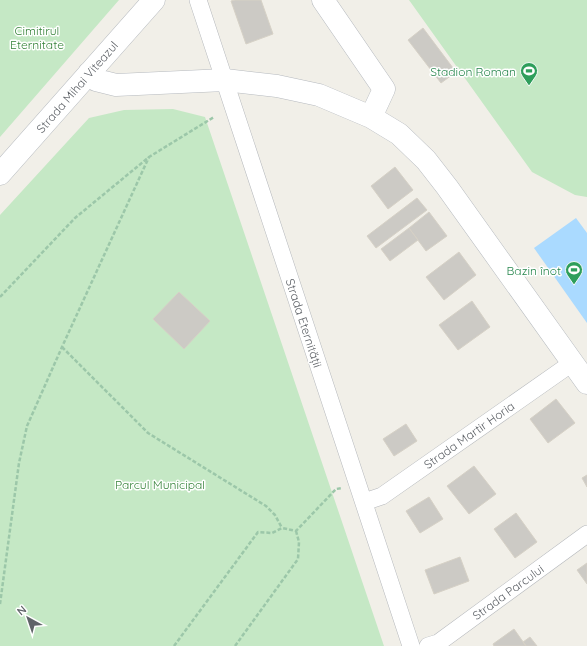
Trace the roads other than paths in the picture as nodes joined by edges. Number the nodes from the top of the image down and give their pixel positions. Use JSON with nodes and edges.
{"nodes":[{"id":1,"x":154,"y":0,"type":"edge"},
{"id":2,"x":198,"y":0,"type":"edge"},
{"id":3,"x":323,"y":0,"type":"edge"},
{"id":4,"x":89,"y":73,"type":"junction"},
{"id":5,"x":225,"y":80,"type":"junction"},
{"id":6,"x":371,"y":117,"type":"junction"},
{"id":7,"x":0,"y":174,"type":"edge"},
{"id":8,"x":572,"y":363,"type":"junction"},
{"id":9,"x":587,"y":383,"type":"edge"},
{"id":10,"x":364,"y":502,"type":"junction"},
{"id":11,"x":587,"y":534,"type":"edge"},
{"id":12,"x":411,"y":646,"type":"edge"},
{"id":13,"x":428,"y":646,"type":"edge"}],
"edges":[{"from":1,"to":4,"type":"street","name":"Strada Mihai Viteazul"},
{"from":2,"to":5,"type":"street","name":"Strada Eternității"},
{"from":3,"to":6,"type":"street"},
{"from":4,"to":5,"type":"street"},
{"from":4,"to":7,"type":"street","name":"Strada Mihai Viteazul"},
{"from":5,"to":6,"type":"street"},
{"from":5,"to":10,"type":"street","name":"Strada Eternității"},
{"from":6,"to":8,"type":"street"},
{"from":8,"to":9,"type":"street"},
{"from":8,"to":10,"type":"street","name":"Strada Martir Horia"},
{"from":10,"to":12,"type":"street","name":"Strada Eternității"},
{"from":11,"to":13,"type":"street","name":"Strada Parcului"}]}
